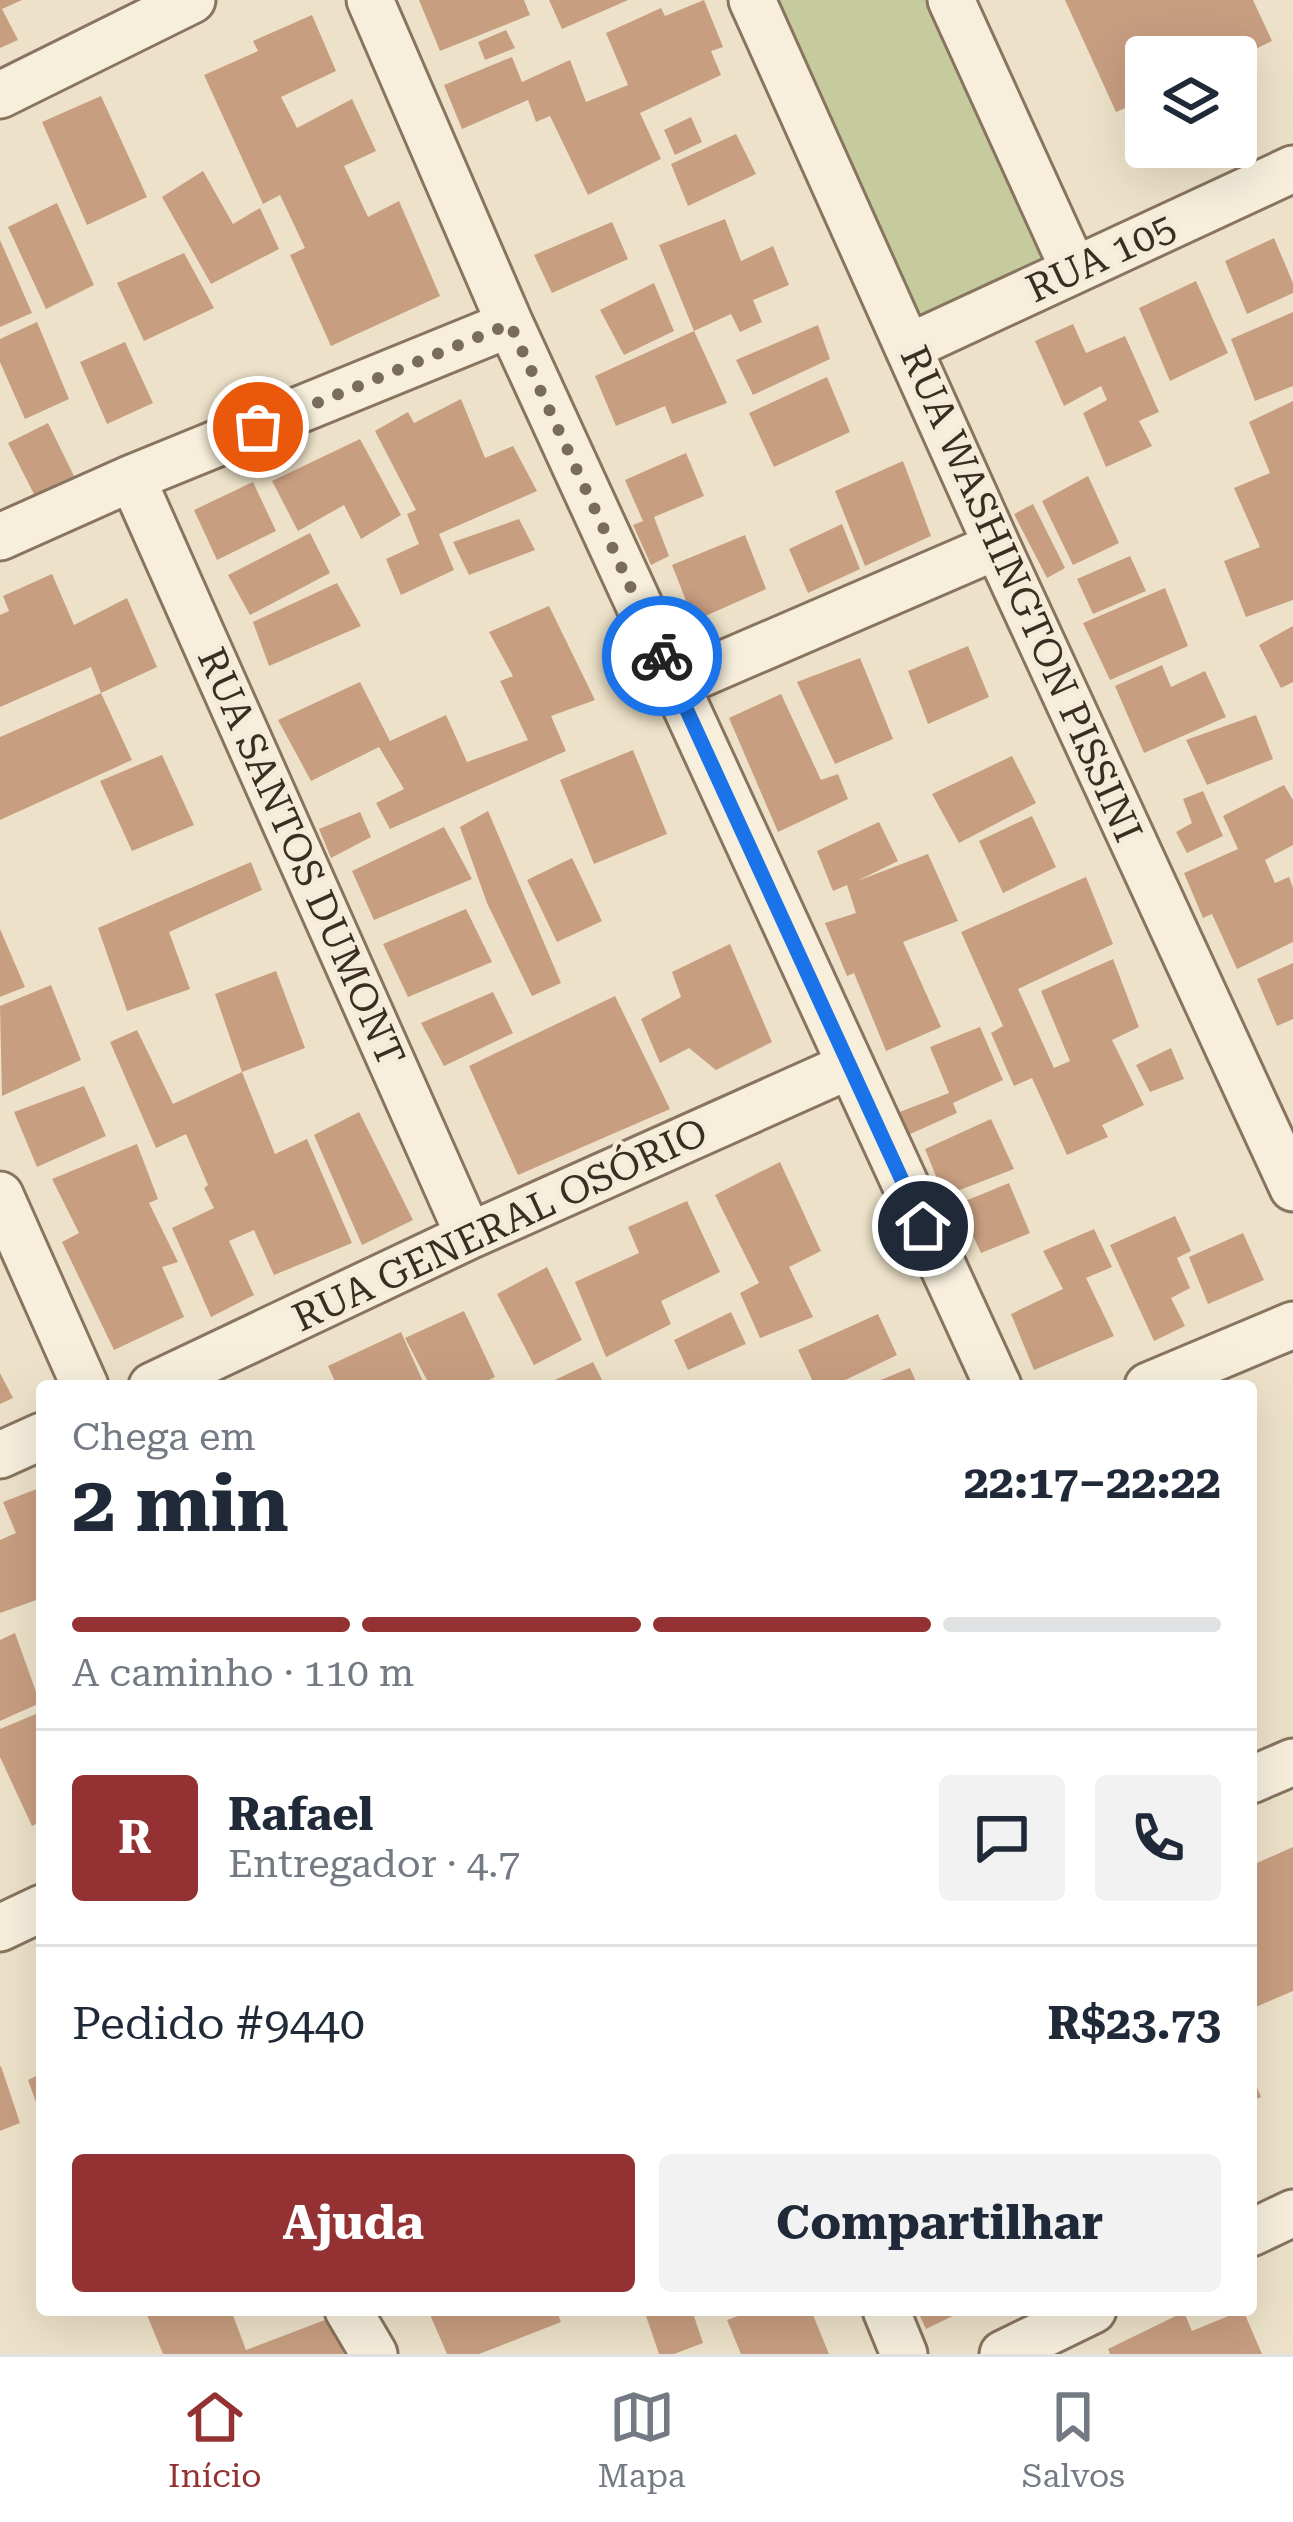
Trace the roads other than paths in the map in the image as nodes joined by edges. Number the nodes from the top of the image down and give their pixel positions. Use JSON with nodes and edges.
{"nodes":[{"id":1,"x":192,"y":0,"type":"edge"},
{"id":2,"x":370,"y":0,"type":"edge"},
{"id":3,"x":752,"y":0,"type":"edge"},
{"id":4,"x":952,"y":0,"type":"edge"},
{"id":5,"x":0,"y":95,"type":"edge"},
{"id":6,"x":1289,"y":183,"type":"edge"},
{"id":7,"x":1074,"y":270,"type":"junction"},
{"id":8,"x":510,"y":324,"type":"junction"},
{"id":9,"x":909,"y":346,"type":"junction"},
{"id":10,"x":132,"y":478,"type":"junction"},
{"id":11,"x":0,"y":537,"type":"edge"},
{"id":12,"x":997,"y":546,"type":"junction"},
{"id":13,"x":675,"y":685,"type":"junction"},
{"id":14,"x":849,"y":1066,"type":"junction"},
{"id":15,"x":1293,"y":1187,"type":"edge"},
{"id":16,"x":0,"y":1195,"type":"edge"},
{"id":17,"x":470,"y":1236,"type":"junction"},
{"id":18,"x":1293,"y":1325,"type":"edge"},
{"id":19,"x":83,"y":1380,"type":"edge"},
{"id":20,"x":165,"y":1380,"type":"edge"},
{"id":21,"x":995,"y":1380,"type":"edge"},
{"id":22,"x":1162,"y":1380,"type":"edge"},
{"id":23,"x":36,"y":1439,"type":"edge"},
{"id":24,"x":0,"y":1455,"type":"edge"},
{"id":25,"x":1293,"y":1762,"type":"edge"},
{"id":26,"x":1257,"y":1777,"type":"edge"},
{"id":27,"x":36,"y":1911,"type":"edge"},
{"id":28,"x":0,"y":1928,"type":"edge"},
{"id":29,"x":352,"y":2316,"type":"edge"},
{"id":30,"x":888,"y":2316,"type":"edge"},
{"id":31,"x":1081,"y":2316,"type":"edge"},
{"id":32,"x":374,"y":2354,"type":"edge"},
{"id":33,"x":904,"y":2354,"type":"edge"},
{"id":34,"x":1003,"y":2354,"type":"edge"}],
"edges":[{"from":1,"to":5,"type":"street"},
{"from":2,"to":8,"type":"street"},
{"from":3,"to":9,"type":"street","name":"RUA WASHINGTON PISSINI"},
{"from":4,"to":7,"type":"street"},
{"from":6,"to":7,"type":"street","name":"RUA 105"},
{"from":7,"to":9,"type":"street","name":"RUA 105"},
{"from":8,"to":10,"type":"street"},
{"from":8,"to":13,"type":"street"},
{"from":9,"to":12,"type":"street","name":"RUA WASHINGTON PISSINI"},
{"from":10,"to":11,"type":"street"},
{"from":10,"to":17,"type":"street","name":"RUA SANTOS DUMONT"},
{"from":12,"to":13,"type":"street"},
{"from":12,"to":15,"type":"street","name":"RUA WASHINGTON PISSINI"},
{"from":13,"to":14,"type":"street"},
{"from":14,"to":17,"type":"street","name":"RUA GENERAL OSÓRIO"},
{"from":14,"to":21,"type":"street"},
{"from":16,"to":19,"type":"street"},
{"from":17,"to":20,"type":"street","name":"RUA GENERAL OSÓRIO"},
{"from":18,"to":22,"type":"street"},
{"from":23,"to":24,"type":"street"},
{"from":25,"to":26,"type":"street"},
{"from":27,"to":28,"type":"street"},
{"from":29,"to":32,"type":"street"},
{"from":30,"to":33,"type":"street"},
{"from":31,"to":34,"type":"street"}]}
